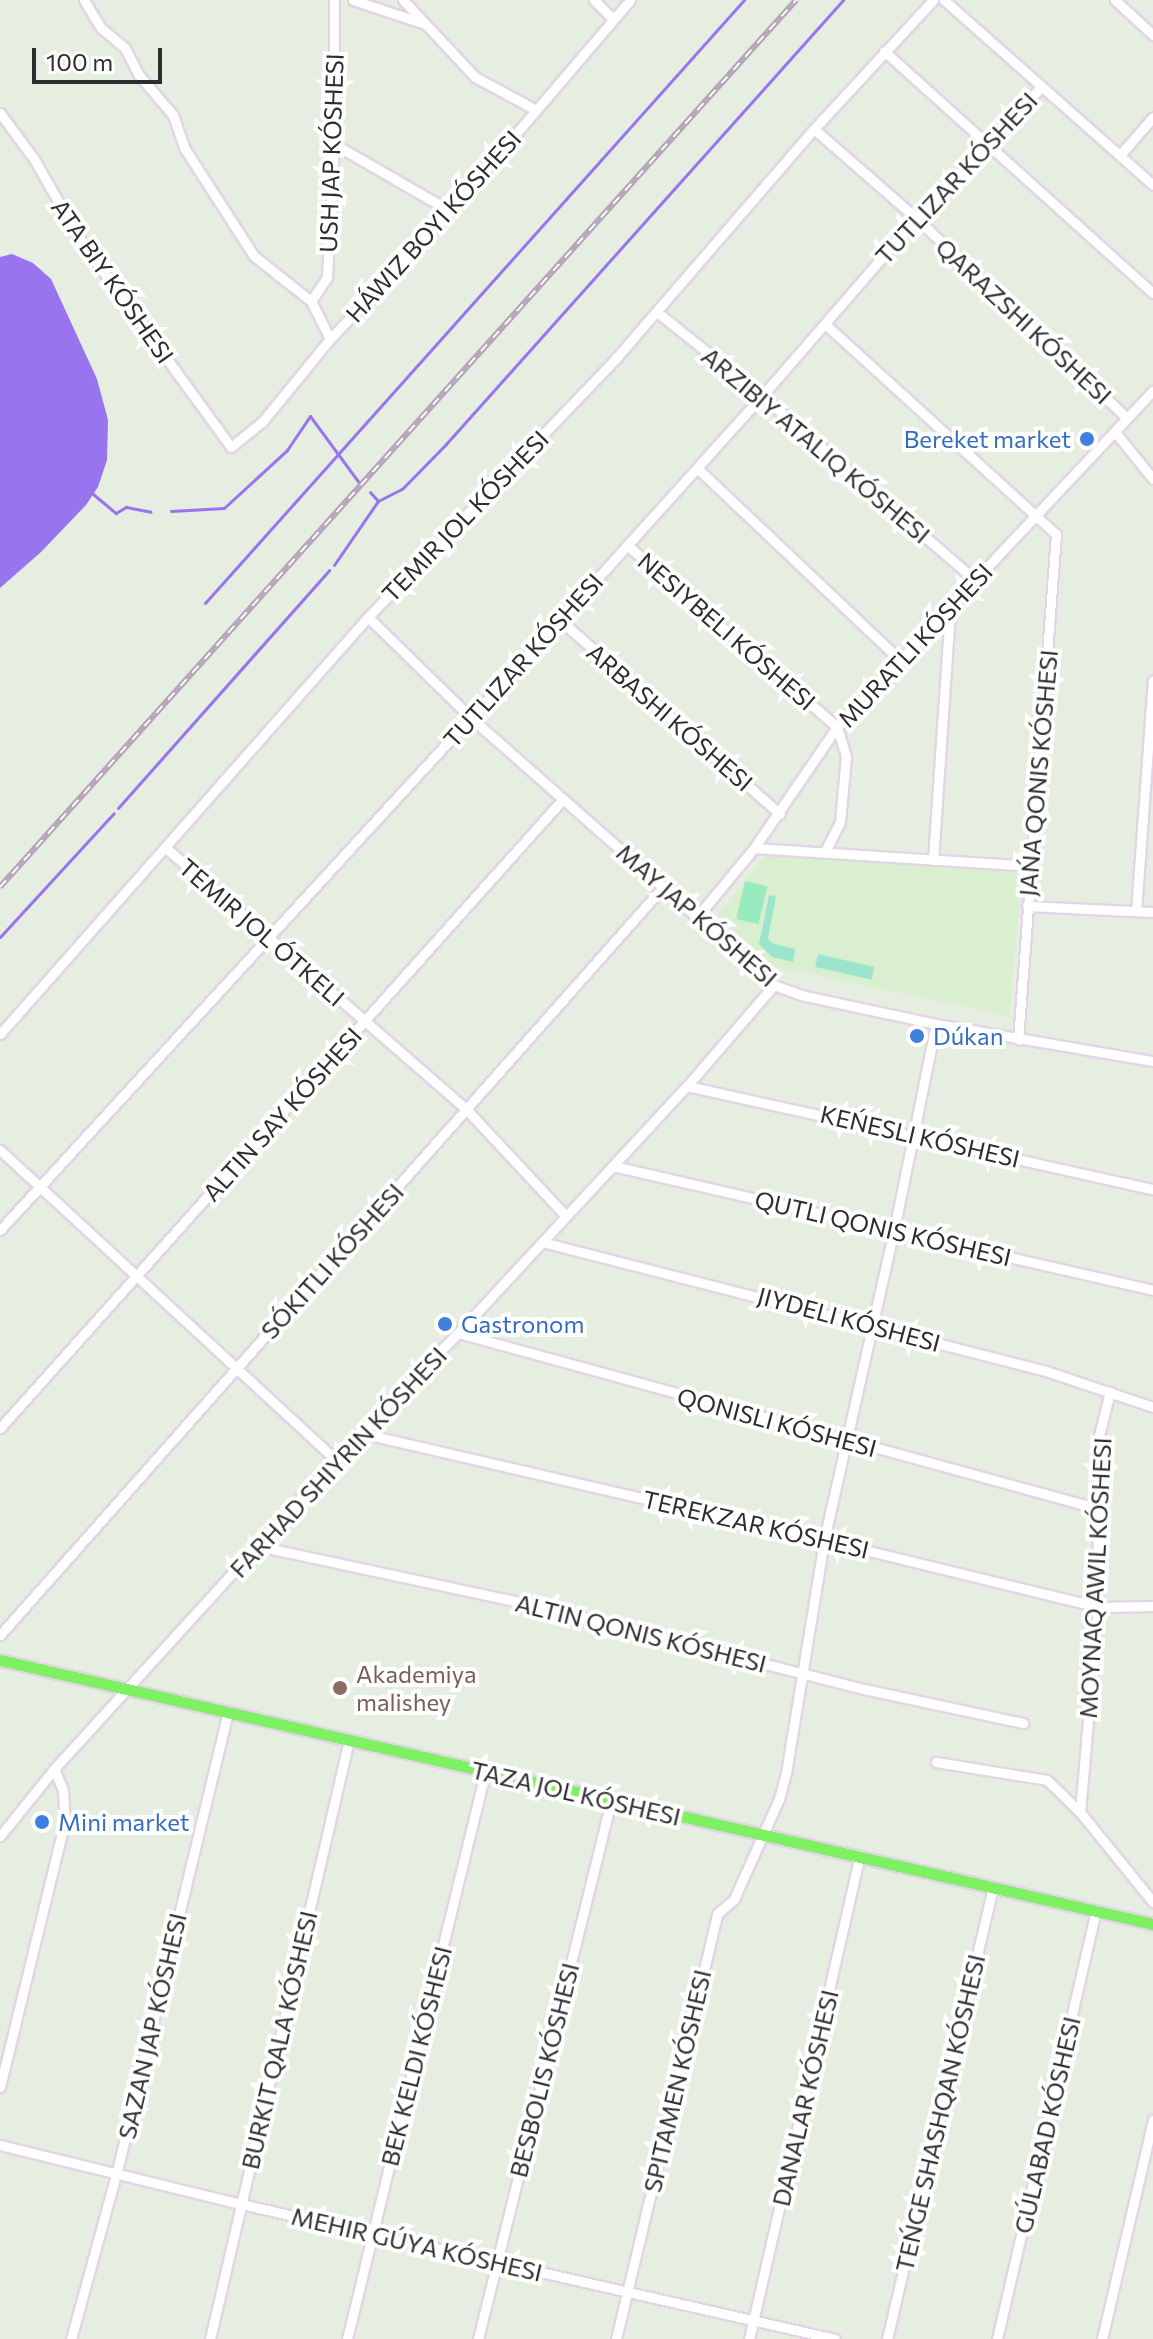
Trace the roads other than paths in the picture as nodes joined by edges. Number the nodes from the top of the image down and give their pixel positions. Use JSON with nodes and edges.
{"nodes":[{"id":1,"x":84,"y":0,"type":"edge"},
{"id":2,"x":334,"y":0,"type":"edge"},
{"id":3,"x":353,"y":0,"type":"edge"},
{"id":4,"x":403,"y":0,"type":"edge"},
{"id":5,"x":594,"y":0,"type":"edge"},
{"id":6,"x":630,"y":0,"type":"edge"},
{"id":7,"x":933,"y":0,"type":"edge"},
{"id":8,"x":944,"y":0,"type":"edge"},
{"id":9,"x":1115,"y":0,"type":"edge"},
{"id":10,"x":613,"y":19,"type":"junction"},
{"id":11,"x":426,"y":24,"type":"junction"},
{"id":12,"x":1153,"y":35,"type":"edge"},
{"id":13,"x":884,"y":51,"type":"junction"},
{"id":14,"x":1042,"y":86,"type":"junction"},
{"id":15,"x":536,"y":110,"type":"junction"},
{"id":16,"x":0,"y":113,"type":"edge"},
{"id":17,"x":1153,"y":117,"type":"edge"},
{"id":18,"x":814,"y":129,"type":"junction"},
{"id":19,"x":987,"y":142,"type":"junction"},
{"id":20,"x":334,"y":144,"type":"junction"},
{"id":21,"x":1120,"y":155,"type":"junction"},
{"id":22,"x":1153,"y":185,"type":"edge"},
{"id":23,"x":450,"y":211,"type":"junction"},
{"id":24,"x":916,"y":218,"type":"junction"},
{"id":25,"x":1153,"y":293,"type":"edge"},
{"id":26,"x":311,"y":301,"type":"junction"},
{"id":27,"x":657,"y":312,"type":"junction"},
{"id":28,"x":825,"y":324,"type":"junction"},
{"id":29,"x":330,"y":339,"type":"junction"},
{"id":30,"x":1153,"y":391,"type":"edge"},
{"id":31,"x":762,"y":396,"type":"junction"},
{"id":32,"x":1127,"y":418,"type":"junction"},
{"id":33,"x":1115,"y":432,"type":"junction"},
{"id":34,"x":697,"y":468,"type":"junction"},
{"id":35,"x":1153,"y":479,"type":"edge"},
{"id":36,"x":1038,"y":513,"type":"junction"},
{"id":37,"x":627,"y":545,"type":"junction"},
{"id":38,"x":975,"y":580,"type":"junction"},
{"id":39,"x":950,"y":608,"type":"junction"},
{"id":40,"x":368,"y":617,"type":"junction"},
{"id":41,"x":560,"y":620,"type":"junction"},
{"id":42,"x":900,"y":660,"type":"junction"},
{"id":43,"x":1153,"y":681,"type":"edge"},
{"id":44,"x":470,"y":717,"type":"junction"},
{"id":45,"x":837,"y":727,"type":"junction"},
{"id":46,"x":563,"y":799,"type":"junction"},
{"id":47,"x":780,"y":814,"type":"junction"},
{"id":48,"x":754,"y":848,"type":"junction"},
{"id":49,"x":167,"y":849,"type":"junction"},
{"id":50,"x":825,"y":851,"type":"junction"},
{"id":51,"x":933,"y":860,"type":"junction"},
{"id":52,"x":1032,"y":866,"type":"junction"},
{"id":53,"x":663,"y":887,"type":"junction"},
{"id":54,"x":1027,"y":906,"type":"junction"},
{"id":55,"x":1136,"y":911,"type":"junction"},
{"id":56,"x":1153,"y":912,"type":"edge"},
{"id":57,"x":698,"y":916,"type":"junction"},
{"id":58,"x":269,"y":939,"type":"junction"},
{"id":59,"x":774,"y":985,"type":"junction"},
{"id":60,"x":365,"y":1021,"type":"junction"},
{"id":61,"x":936,"y":1024,"type":"junction"},
{"id":62,"x":0,"y":1034,"type":"edge"},
{"id":63,"x":1018,"y":1040,"type":"junction"},
{"id":64,"x":1153,"y":1061,"type":"edge"},
{"id":65,"x":687,"y":1086,"type":"junction"},
{"id":66,"x":467,"y":1110,"type":"junction"},
{"id":67,"x":915,"y":1133,"type":"junction"},
{"id":68,"x":0,"y":1150,"type":"edge"},
{"id":69,"x":613,"y":1166,"type":"junction"},
{"id":70,"x":39,"y":1187,"type":"junction"},
{"id":71,"x":1153,"y":1189,"type":"edge"},
{"id":72,"x":565,"y":1215,"type":"junction"},
{"id":73,"x":0,"y":1230,"type":"edge"},
{"id":74,"x":894,"y":1230,"type":"junction"},
{"id":75,"x":542,"y":1242,"type":"junction"},
{"id":76,"x":137,"y":1275,"type":"junction"},
{"id":77,"x":1153,"y":1290,"type":"edge"},
{"id":78,"x":871,"y":1326,"type":"junction"},
{"id":79,"x":458,"y":1333,"type":"junction"},
{"id":80,"x":237,"y":1368,"type":"junction"},
{"id":81,"x":1110,"y":1392,"type":"junction"},
{"id":82,"x":1153,"y":1407,"type":"edge"},
{"id":83,"x":0,"y":1428,"type":"edge"},
{"id":84,"x":360,"y":1433,"type":"junction"},
{"id":85,"x":845,"y":1441,"type":"junction"},
{"id":86,"x":336,"y":1460,"type":"junction"},
{"id":87,"x":1096,"y":1508,"type":"junction"},
{"id":88,"x":824,"y":1540,"type":"junction"},
{"id":89,"x":258,"y":1546,"type":"junction"},
{"id":90,"x":1153,"y":1606,"type":"edge"},
{"id":91,"x":1098,"y":1607,"type":"junction"},
{"id":92,"x":0,"y":1635,"type":"edge"},
{"id":93,"x":0,"y":1660,"type":"edge"},
{"id":94,"x":801,"y":1673,"type":"junction"},
{"id":95,"x":127,"y":1690,"type":"junction"},
{"id":96,"x":228,"y":1712,"type":"junction"},
{"id":97,"x":1023,"y":1723,"type":"dead end"},
{"id":98,"x":349,"y":1740,"type":"junction"},
{"id":99,"x":936,"y":1762,"type":"dead end"},
{"id":100,"x":54,"y":1769,"type":"junction"},
{"id":101,"x":485,"y":1773,"type":"junction"},
{"id":102,"x":611,"y":1801,"type":"junction"},
{"id":103,"x":1080,"y":1812,"type":"junction"},
{"id":104,"x":0,"y":1836,"type":"edge"},
{"id":105,"x":764,"y":1836,"type":"junction"},
{"id":106,"x":860,"y":1856,"type":"junction"},
{"id":107,"x":993,"y":1887,"type":"junction"},
{"id":108,"x":1153,"y":1902,"type":"edge"},
{"id":109,"x":1096,"y":1911,"type":"junction"},
{"id":110,"x":1153,"y":1924,"type":"edge"},
{"id":111,"x":0,"y":2087,"type":"edge"},
{"id":112,"x":1153,"y":2120,"type":"edge"},
{"id":113,"x":0,"y":2145,"type":"edge"},
{"id":114,"x":116,"y":2175,"type":"junction"},
{"id":115,"x":241,"y":2204,"type":"junction"},
{"id":116,"x":373,"y":2234,"type":"junction"},
{"id":117,"x":496,"y":2263,"type":"junction"},
{"id":118,"x":627,"y":2292,"type":"junction"},
{"id":119,"x":753,"y":2321,"type":"junction"},
{"id":120,"x":71,"y":2339,"type":"edge"},
{"id":121,"x":210,"y":2339,"type":"edge"},
{"id":122,"x":347,"y":2339,"type":"edge"},
{"id":123,"x":478,"y":2339,"type":"edge"},
{"id":124,"x":616,"y":2339,"type":"edge"},
{"id":125,"x":749,"y":2339,"type":"edge"},
{"id":126,"x":835,"y":2339,"type":"edge"},
{"id":127,"x":887,"y":2339,"type":"edge"},
{"id":128,"x":997,"y":2339,"type":"edge"},
{"id":129,"x":1102,"y":2339,"type":"edge"}],
"edges":[{"from":1,"to":26,"type":"street"},
{"from":2,"to":20,"type":"street","name":"USH JAP KÓSHESI"},
{"from":3,"to":11,"type":"street"},
{"from":4,"to":11,"type":"street"},
{"from":5,"to":10,"type":"street"},
{"from":6,"to":10,"type":"street"},
{"from":7,"to":13,"type":"street","name":"TEMIR JOL KÓSHESI"},
{"from":8,"to":14,"type":"street"},
{"from":9,"to":12,"type":"street"},
{"from":10,"to":15,"type":"street"},
{"from":11,"to":15,"type":"street"},
{"from":13,"to":18,"type":"street","name":"TEMIR JOL KÓSHESI"},
{"from":13,"to":19,"type":"street"},
{"from":14,"to":19,"type":"street"},
{"from":14,"to":21,"type":"street"},
{"from":15,"to":23,"type":"street"},
{"from":16,"to":29,"type":"street","name":"ATA BIY KÓSHESI"},
{"from":17,"to":21,"type":"street"},
{"from":18,"to":24,"type":"street"},
{"from":18,"to":27,"type":"street","name":"TEMIR JOL KÓSHESI"},
{"from":19,"to":24,"type":"street"},
{"from":19,"to":25,"type":"street"},
{"from":20,"to":23,"type":"street"},
{"from":20,"to":26,"type":"street","name":"USH JAP KÓSHESI"},
{"from":21,"to":22,"type":"street"},
{"from":23,"to":29,"type":"street"},
{"from":24,"to":28,"type":"street"},
{"from":24,"to":32,"type":"street"},
{"from":26,"to":29,"type":"street"},
{"from":27,"to":31,"type":"street"},
{"from":27,"to":40,"type":"street","name":"TEMIR JOL KÓSHESI"},
{"from":28,"to":31,"type":"street"},
{"from":28,"to":36,"type":"street"},
{"from":30,"to":32,"type":"street"},
{"from":31,"to":34,"type":"street"},
{"from":31,"to":38,"type":"street"},
{"from":32,"to":33,"type":"street"},
{"from":33,"to":35,"type":"street"},
{"from":33,"to":36,"type":"street"},
{"from":34,"to":37,"type":"street"},
{"from":34,"to":42,"type":"street"},
{"from":36,"to":38,"type":"street"},
{"from":36,"to":52,"type":"street"},
{"from":37,"to":41,"type":"street"},
{"from":37,"to":45,"type":"street","name":"NESIYBELI KÓSHESI"},
{"from":38,"to":39,"type":"street"},
{"from":39,"to":42,"type":"street"},
{"from":39,"to":51,"type":"street"},
{"from":40,"to":44,"type":"street","name":"MAY JAP KÓSHESI"},
{"from":40,"to":49,"type":"street","name":"TEMIR JOL KÓSHESI"},
{"from":41,"to":44,"type":"street"},
{"from":41,"to":47,"type":"street"},
{"from":42,"to":45,"type":"street"},
{"from":43,"to":55,"type":"street"},
{"from":44,"to":46,"type":"street","name":"MAY JAP KÓSHESI"},
{"from":44,"to":58,"type":"street"},
{"from":45,"to":47,"type":"street"},
{"from":45,"to":50,"type":"street","name":"NESIYBELI KÓSHESI"},
{"from":46,"to":53,"type":"street","name":"MAY JAP KÓSHESI"},
{"from":46,"to":60,"type":"street"},
{"from":47,"to":48,"type":"street"},
{"from":48,"to":50,"type":"street"},
{"from":48,"to":57,"type":"street"},
{"from":49,"to":58,"type":"street","name":"TEMIR JOL ÓTKELI"},
{"from":49,"to":62,"type":"street","name":"TEMIR JOL KÓSHESI"},
{"from":50,"to":51,"type":"street"},
{"from":51,"to":52,"type":"street"},
{"from":52,"to":54,"type":"street"},
{"from":53,"to":57,"type":"street","name":"MAY JAP KÓSHESI"},
{"from":53,"to":66,"type":"street","name":"SÓKITLI KÓSHESI"},
{"from":54,"to":55,"type":"street"},
{"from":54,"to":63,"type":"street"},
{"from":55,"to":56,"type":"street"},
{"from":57,"to":59,"type":"street","name":"MAY JAP KÓSHESI"},
{"from":58,"to":60,"type":"street","name":"TEMIR JOL ÓTKELI"},
{"from":58,"to":70,"type":"street"},
{"from":59,"to":61,"type":"street","name":"MAY JAP KÓSHESI"},
{"from":59,"to":65,"type":"street","name":"FARHAD SHIYRIN KÓSHESI"},
{"from":60,"to":66,"type":"street","name":"TEMIR JOL ÓTKELI"},
{"from":60,"to":76,"type":"street"},
{"from":61,"to":63,"type":"street","name":"MAY JAP KÓSHESI"},
{"from":61,"to":67,"type":"street","name":"SPITAMEN KÓSHESI"},
{"from":63,"to":64,"type":"street","name":"MAY JAP KÓSHESI"},
{"from":65,"to":67,"type":"street","name":"KEŃESLI KÓSHESI"},
{"from":65,"to":69,"type":"street","name":"FARHAD SHIYRIN KÓSHESI"},
{"from":66,"to":72,"type":"street","name":"TEMIR JOL ÓTKELI"},
{"from":66,"to":80,"type":"street","name":"SÓKITLI KÓSHESI"},
{"from":67,"to":71,"type":"street","name":"KEŃESLI KÓSHESI"},
{"from":67,"to":74,"type":"street","name":"SPITAMEN KÓSHESI"},
{"from":68,"to":70,"type":"street"},
{"from":69,"to":72,"type":"street","name":"FARHAD SHIYRIN KÓSHESI"},
{"from":69,"to":74,"type":"street"},
{"from":70,"to":73,"type":"street"},
{"from":70,"to":76,"type":"street"},
{"from":72,"to":75,"type":"street","name":"FARHAD SHIYRIN KÓSHESI"},
{"from":74,"to":77,"type":"street"},
{"from":74,"to":78,"type":"street","name":"SPITAMEN KÓSHESI"},
{"from":75,"to":78,"type":"street","name":"JIYDELI KÓSHESI"},
{"from":75,"to":79,"type":"street","name":"FARHAD SHIYRIN KÓSHESI"},
{"from":76,"to":80,"type":"street"},
{"from":76,"to":83,"type":"street"},
{"from":78,"to":81,"type":"street","name":"JIYDELI KÓSHESI"},
{"from":78,"to":85,"type":"street","name":"SPITAMEN KÓSHESI"},
{"from":79,"to":84,"type":"street","name":"FARHAD SHIYRIN KÓSHESI"},
{"from":79,"to":85,"type":"street"},
{"from":80,"to":86,"type":"street"},
{"from":80,"to":92,"type":"street","name":"SÓKITLI KÓSHESI"},
{"from":81,"to":82,"type":"street","name":"JIYDELI KÓSHESI"},
{"from":81,"to":87,"type":"street"},
{"from":84,"to":86,"type":"street","name":"FARHAD SHIYRIN KÓSHESI"},
{"from":84,"to":88,"type":"street","name":"TEREKZAR KÓSHESI"},
{"from":85,"to":87,"type":"street"},
{"from":85,"to":88,"type":"street","name":"SPITAMEN KÓSHESI"},
{"from":86,"to":89,"type":"street","name":"FARHAD SHIYRIN KÓSHESI"},
{"from":87,"to":91,"type":"street"},
{"from":88,"to":91,"type":"street","name":"TEREKZAR KÓSHESI"},
{"from":88,"to":94,"type":"street","name":"SPITAMEN KÓSHESI"},
{"from":89,"to":94,"type":"street"},
{"from":89,"to":95,"type":"street","name":"FARHAD SHIYRIN KÓSHESI"},
{"from":90,"to":91,"type":"street","name":"TEREKZAR KÓSHESI"},
{"from":91,"to":103,"type":"street"},
{"from":93,"to":95,"type":"main road","name":"TAZA JOL KÓSHESI"},
{"from":94,"to":97,"type":"street"},
{"from":94,"to":105,"type":"street","name":"SPITAMEN KÓSHESI"},
{"from":95,"to":96,"type":"main road","name":"TAZA JOL KÓSHESI"},
{"from":95,"to":100,"type":"street","name":"FARHAD SHIYRIN KÓSHESI"},
{"from":96,"to":98,"type":"main road","name":"TAZA JOL KÓSHESI"},
{"from":96,"to":114,"type":"street","name":"SAZAN JAP KÓSHESI"},
{"from":98,"to":101,"type":"main road","name":"TAZA JOL KÓSHESI"},
{"from":98,"to":115,"type":"street","name":"BURKIT QALA KÓSHESI"},
{"from":99,"to":103,"type":"street"},
{"from":100,"to":104,"type":"street","name":"FARHAD SHIYRIN KÓSHESI"},
{"from":100,"to":111,"type":"street"},
{"from":101,"to":102,"type":"main road","name":"TAZA JOL KÓSHESI"},
{"from":101,"to":116,"type":"street","name":"BEK KELDI KÓSHESI"},
{"from":102,"to":105,"type":"main road","name":"TAZA JOL KÓSHESI"},
{"from":102,"to":117,"type":"street"},
{"from":103,"to":108,"type":"street"},
{"from":105,"to":106,"type":"main road","name":"TAZA JOL KÓSHESI"},
{"from":105,"to":118,"type":"street","name":"SPITAMEN KÓSHESI"},
{"from":106,"to":107,"type":"main road","name":"TAZA JOL KÓSHESI"},
{"from":106,"to":119,"type":"street","name":"DANALAR KÓSHESI"},
{"from":107,"to":109,"type":"main road","name":"TAZA JOL KÓSHESI"},
{"from":107,"to":127,"type":"street","name":"TEŃGE SHASHQAN KÓSHESI"},
{"from":109,"to":110,"type":"main road","name":"TAZA JOL KÓSHESI"},
{"from":109,"to":128,"type":"street","name":"GÚLABAD KÓSHESI"},
{"from":112,"to":129,"type":"street"},
{"from":113,"to":114,"type":"street","name":"MEHIR GÚYА KÓSHESI"},
{"from":114,"to":115,"type":"street","name":"MEHIR GÚYА KÓSHESI"},
{"from":114,"to":120,"type":"street","name":"SAZAN JAP KÓSHESI"},
{"from":115,"to":116,"type":"street","name":"MEHIR GÚYА KÓSHESI"},
{"from":115,"to":121,"type":"street","name":"BURKIT QALA KÓSHESI"},
{"from":116,"to":117,"type":"street","name":"MEHIR GÚYА KÓSHESI"},
{"from":116,"to":122,"type":"street","name":"BEK KELDI KÓSHESI"},
{"from":117,"to":118,"type":"street","name":"MEHIR GÚYА KÓSHESI"},
{"from":117,"to":123,"type":"street"},
{"from":118,"to":119,"type":"street","name":"MEHIR GÚYА KÓSHESI"},
{"from":118,"to":124,"type":"street","name":"SPITAMEN KÓSHESI"},
{"from":119,"to":125,"type":"street","name":"DANALAR KÓSHESI"},
{"from":119,"to":126,"type":"street","name":"MEHIR GÚYА KÓSHESI"}]}
